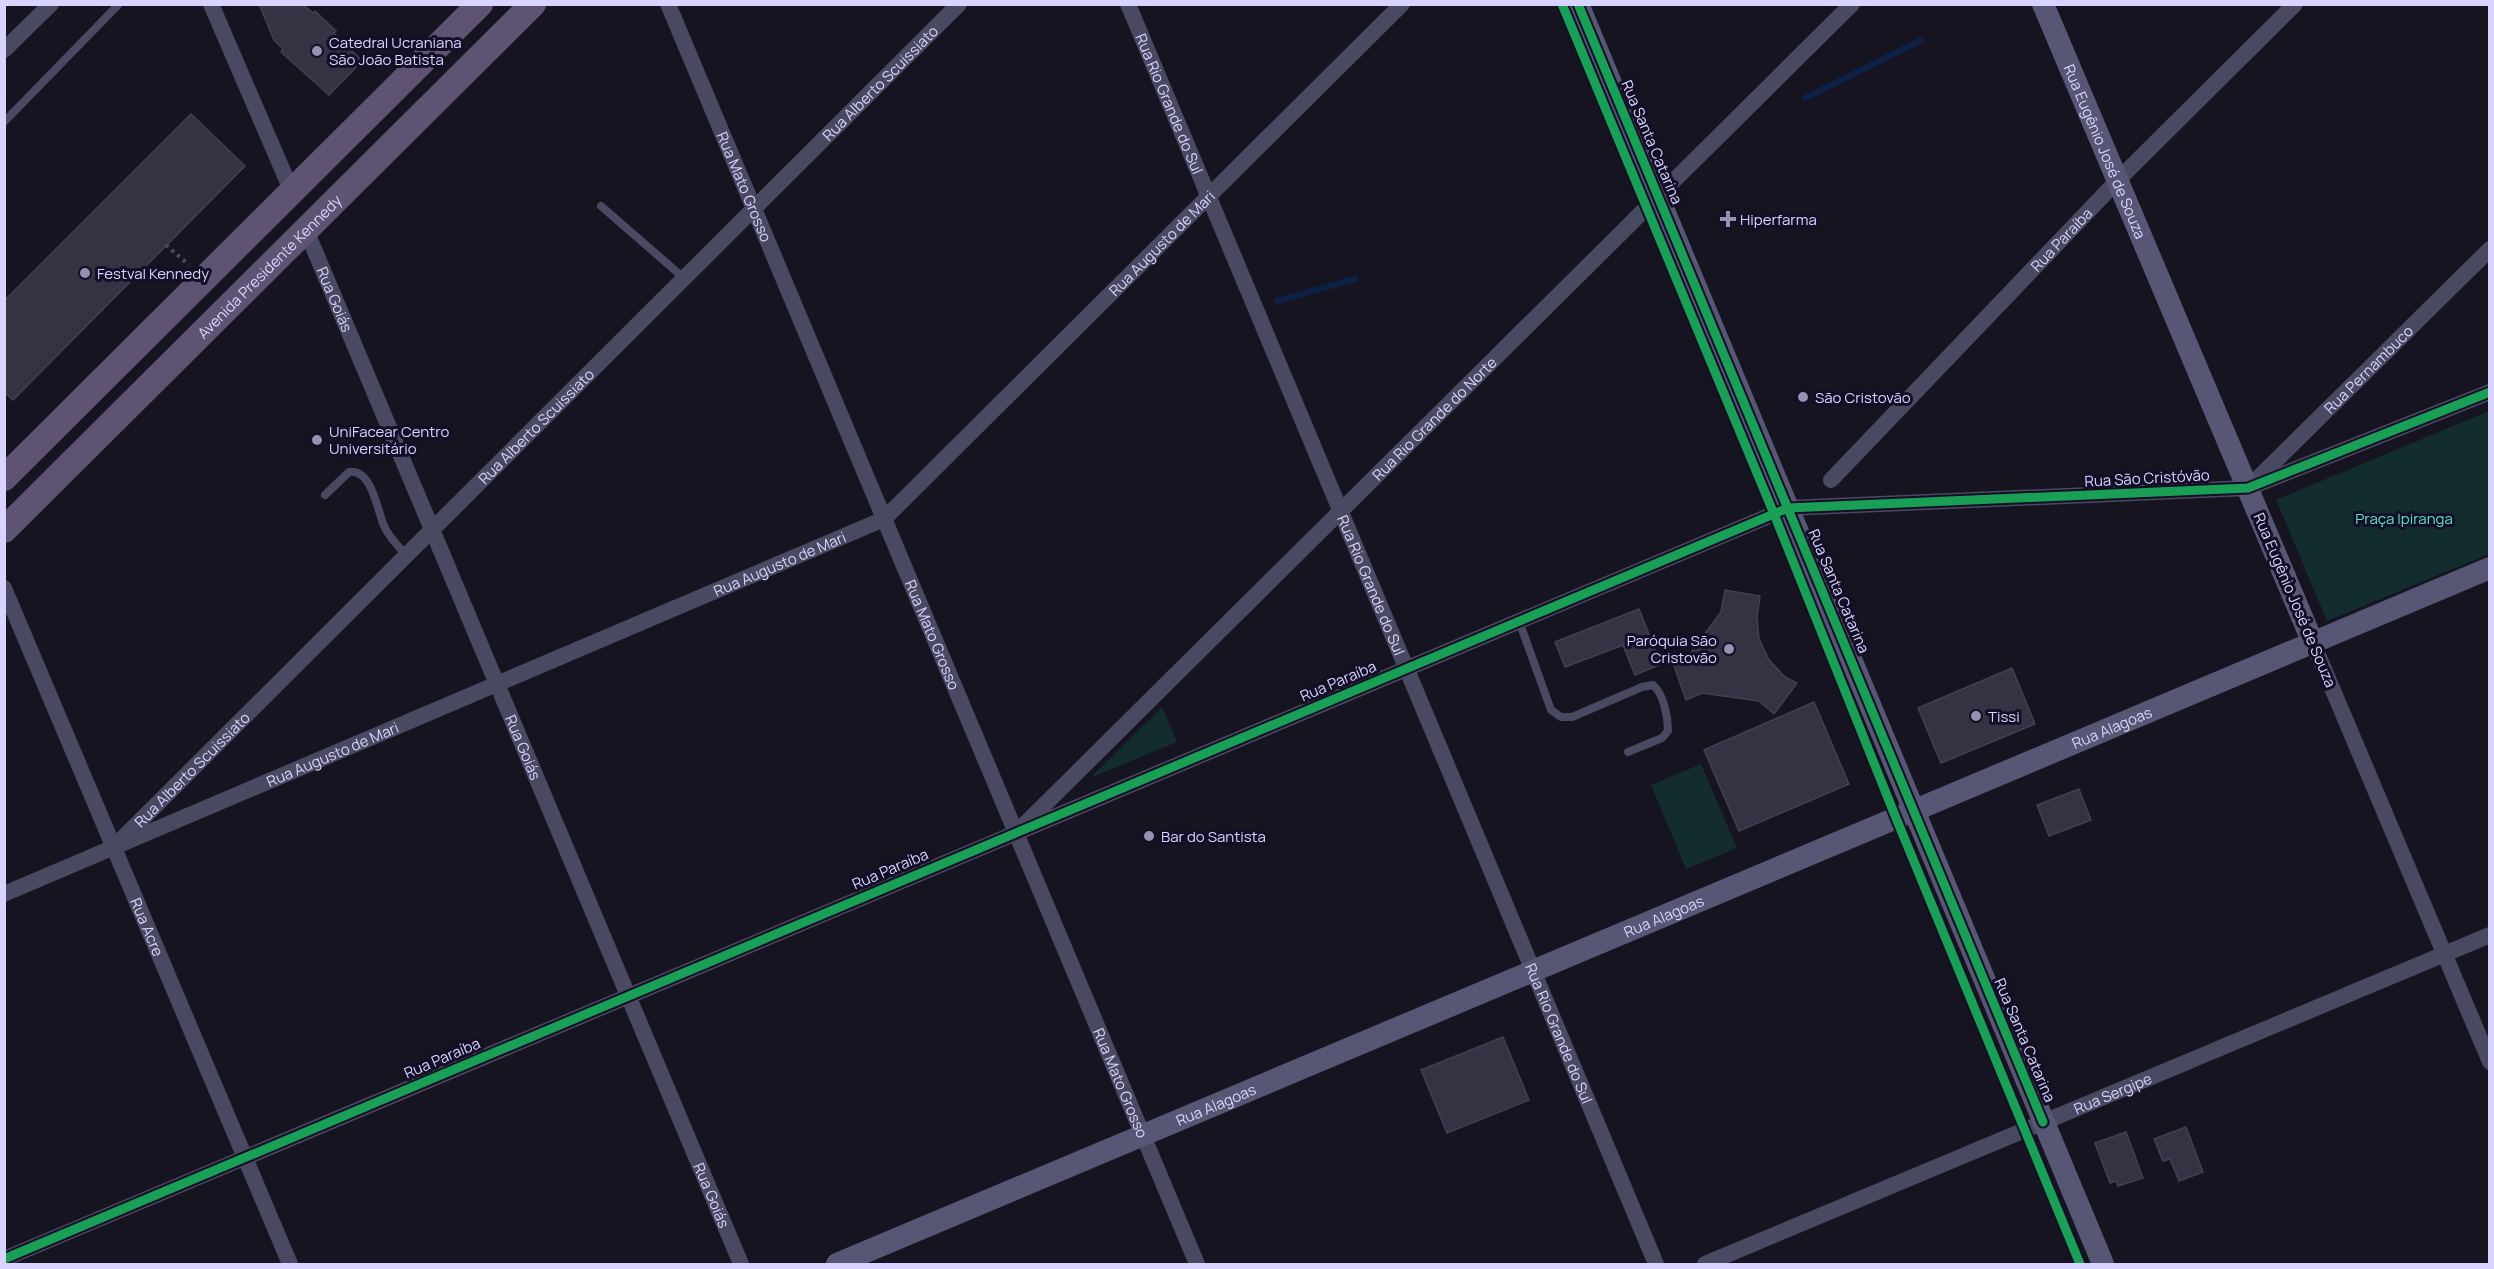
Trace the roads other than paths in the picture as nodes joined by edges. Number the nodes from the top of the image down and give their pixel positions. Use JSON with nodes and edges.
{"nodes":[{"id":1,"x":51,"y":4,"type":"edge"},
{"id":2,"x":119,"y":4,"type":"edge"},
{"id":3,"x":211,"y":4,"type":"edge"},
{"id":4,"x":480,"y":4,"type":"edge"},
{"id":5,"x":533,"y":4,"type":"edge"},
{"id":6,"x":668,"y":4,"type":"edge"},
{"id":7,"x":959,"y":4,"type":"edge"},
{"id":8,"x":1128,"y":4,"type":"edge"},
{"id":9,"x":1402,"y":4,"type":"edge"},
{"id":10,"x":1578,"y":4,"type":"edge"},
{"id":11,"x":1852,"y":4,"type":"edge"},
{"id":12,"x":2043,"y":4,"type":"edge"},
{"id":13,"x":2295,"y":4,"type":"edge"},
{"id":14,"x":451,"y":33,"type":"junction"},
{"id":15,"x":4,"y":50,"type":"edge"},
{"id":16,"x":467,"y":70,"type":"junction"},
{"id":17,"x":4,"y":122,"type":"edge"},
{"id":18,"x":2118,"y":180,"type":"junction"},
{"id":19,"x":292,"y":192,"type":"junction"},
{"id":20,"x":1209,"y":197,"type":"junction"},
{"id":21,"x":1658,"y":197,"type":"junction"},
{"id":22,"x":601,"y":206,"type":"dead end"},
{"id":23,"x":754,"y":210,"type":"junction"},
{"id":24,"x":306,"y":230,"type":"junction"},
{"id":25,"x":2490,"y":249,"type":"edge"},
{"id":26,"x":685,"y":279,"type":"junction"},
{"id":27,"x":2490,"y":392,"type":"edge"},
{"id":28,"x":4,"y":478,"type":"edge"},
{"id":29,"x":1831,"y":480,"type":"dead end"},
{"id":30,"x":2248,"y":488,"type":"junction"},
{"id":31,"x":325,"y":495,"type":"dead end"},
{"id":32,"x":1788,"y":508,"type":"junction"},
{"id":33,"x":1340,"y":512,"type":"junction"},
{"id":34,"x":884,"y":519,"type":"junction"},
{"id":35,"x":4,"y":530,"type":"edge"},
{"id":36,"x":433,"y":531,"type":"junction"},
{"id":37,"x":406,"y":555,"type":"junction"},
{"id":38,"x":2490,"y":568,"type":"edge"},
{"id":39,"x":4,"y":588,"type":"edge"},
{"id":40,"x":1519,"y":621,"type":"junction"},
{"id":41,"x":2313,"y":643,"type":"junction"},
{"id":42,"x":1406,"y":669,"type":"junction"},
{"id":43,"x":497,"y":684,"type":"junction"},
{"id":44,"x":1628,"y":752,"type":"dead end"},
{"id":45,"x":1914,"y":811,"type":"junction"},
{"id":46,"x":1016,"y":833,"type":"junction"},
{"id":47,"x":114,"y":847,"type":"junction"},
{"id":48,"x":4,"y":894,"type":"edge"},
{"id":49,"x":2490,"y":935,"type":"edge"},
{"id":50,"x":2444,"y":954,"type":"junction"},
{"id":51,"x":1533,"y":971,"type":"junction"},
{"id":52,"x":628,"y":996,"type":"junction"},
{"id":53,"x":2490,"y":1062,"type":"edge"},
{"id":54,"x":2043,"y":1122,"type":"junction"},
{"id":55,"x":1143,"y":1136,"type":"junction"},
{"id":56,"x":245,"y":1158,"type":"junction"},
{"id":57,"x":4,"y":1258,"type":"edge"},
{"id":58,"x":290,"y":1264,"type":"edge"},
{"id":59,"x":741,"y":1264,"type":"edge"},
{"id":60,"x":837,"y":1264,"type":"edge"},
{"id":61,"x":1197,"y":1264,"type":"edge"},
{"id":62,"x":1656,"y":1264,"type":"edge"},
{"id":63,"x":1705,"y":1264,"type":"edge"},
{"id":64,"x":2103,"y":1264,"type":"edge"}],
"edges":[{"from":1,"to":15,"type":"street"},
{"from":2,"to":17,"type":"lane"},
{"from":3,"to":19,"type":"street"},
{"from":4,"to":14,"type":"main road"},
{"from":5,"to":16,"type":"main road","name":"Avenida Presidente Kennedy"},
{"from":6,"to":23,"type":"street","name":"Rua Mato Grosso"},
{"from":7,"to":23,"type":"street","name":"Rua Alberto Scuissiato"},
{"from":8,"to":20,"type":"street","name":"Rua Rio Grande do Sul"},
{"from":9,"to":20,"type":"street","name":"Rua Augusto de Mari"},
{"from":10,"to":21,"type":"street","name":"Rua Santa Catarina"},
{"from":11,"to":21,"type":"street","name":"Rua Rio Grande do Norte"},
{"from":12,"to":18,"type":"street","name":"Rua Eugênio José de Souza"},
{"from":13,"to":18,"type":"street","name":"Rua Paraíba"},
{"from":14,"to":16,"type":"main road"},
{"from":14,"to":19,"type":"main road"},
{"from":16,"to":24,"type":"main road","name":"Avenida Presidente Kennedy"},
{"from":18,"to":29,"type":"street","name":"Rua Paraíba"},
{"from":18,"to":30,"type":"street","name":"Rua Eugênio José de Souza"},
{"from":19,"to":28,"type":"main road"},
{"from":20,"to":33,"type":"street","name":"Rua Rio Grande do Sul"},
{"from":20,"to":34,"type":"street","name":"Rua Augusto de Mari"},
{"from":21,"to":32,"type":"street","name":"Rua Santa Catarina"},
{"from":21,"to":33,"type":"street","name":"Rua Rio Grande do Norte"},
{"from":22,"to":26,"type":"lane"},
{"from":23,"to":26,"type":"street","name":"Rua Alberto Scuissiato"},
{"from":23,"to":34,"type":"street","name":"Rua Mato Grosso"},
{"from":24,"to":35,"type":"main road","name":"Avenida Presidente Kennedy"},
{"from":24,"to":36,"type":"street","name":"Rua Goiás"},
{"from":25,"to":30,"type":"street","name":"Rua Pernambuco"},
{"from":26,"to":36,"type":"street","name":"Rua Alberto Scuissiato"},
{"from":27,"to":30,"type":"street","name":"Rua São Cristóvão"},
{"from":30,"to":32,"type":"street","name":"Rua São Cristóvão"},
{"from":30,"to":41,"type":"street","name":"Rua Eugênio José de Souza"},
{"from":31,"to":37,"type":"lane"},
{"from":32,"to":40,"type":"street","name":"Rua Paraíba"},
{"from":32,"to":45,"type":"street","name":"Rua Santa Catarina"},
{"from":33,"to":42,"type":"street","name":"Rua Rio Grande do Sul"},
{"from":33,"to":46,"type":"street","name":"Rua Rio Grande do Norte"},
{"from":34,"to":43,"type":"street","name":"Rua Augusto de Mari"},
{"from":34,"to":46,"type":"street","name":"Rua Mato Grosso"},
{"from":36,"to":37,"type":"street","name":"Rua Alberto Scuissiato"},
{"from":36,"to":43,"type":"street","name":"Rua Goiás"},
{"from":37,"to":47,"type":"street","name":"Rua Alberto Scuissiato"},
{"from":38,"to":41,"type":"street","name":"Rua Alagoas"},
{"from":39,"to":47,"type":"street","name":"Rua Acre"},
{"from":40,"to":42,"type":"street","name":"Rua Paraíba"},
{"from":40,"to":44,"type":"lane"},
{"from":41,"to":45,"type":"street","name":"Rua Alagoas"},
{"from":41,"to":50,"type":"street","name":"Rua Eugênio José de Souza"},
{"from":42,"to":46,"type":"street","name":"Rua Paraíba"},
{"from":42,"to":51,"type":"street","name":"Rua Rio Grande do Sul"},
{"from":43,"to":47,"type":"street","name":"Rua Augusto de Mari"},
{"from":43,"to":52,"type":"street","name":"Rua Goiás"},
{"from":45,"to":51,"type":"street","name":"Rua Alagoas"},
{"from":45,"to":54,"type":"street","name":"Rua Santa Catarina"},
{"from":46,"to":52,"type":"street","name":"Rua Paraíba"},
{"from":46,"to":55,"type":"street","name":"Rua Mato Grosso"},
{"from":47,"to":48,"type":"street","name":"Rua Augusto de Mari"},
{"from":47,"to":56,"type":"street","name":"Rua Acre"},
{"from":49,"to":50,"type":"street","name":"Rua Sergipe"},
{"from":50,"to":53,"type":"street","name":"Rua Eugênio José de Souza"},
{"from":50,"to":54,"type":"street","name":"Rua Sergipe"},
{"from":51,"to":55,"type":"street","name":"Rua Alagoas"},
{"from":51,"to":62,"type":"street","name":"Rua Rio Grande do Sul"},
{"from":52,"to":56,"type":"street","name":"Rua Paraíba"},
{"from":52,"to":59,"type":"street","name":"Rua Goiás"},
{"from":54,"to":63,"type":"street","name":"Rua Sergipe"},
{"from":54,"to":64,"type":"street","name":"Rua Santa Catarina"},
{"from":55,"to":60,"type":"street","name":"Rua Alagoas"},
{"from":55,"to":61,"type":"street","name":"Rua Mato Grosso"},
{"from":56,"to":57,"type":"street","name":"Rua Paraíba"},
{"from":56,"to":58,"type":"street","name":"Rua Acre"}]}
